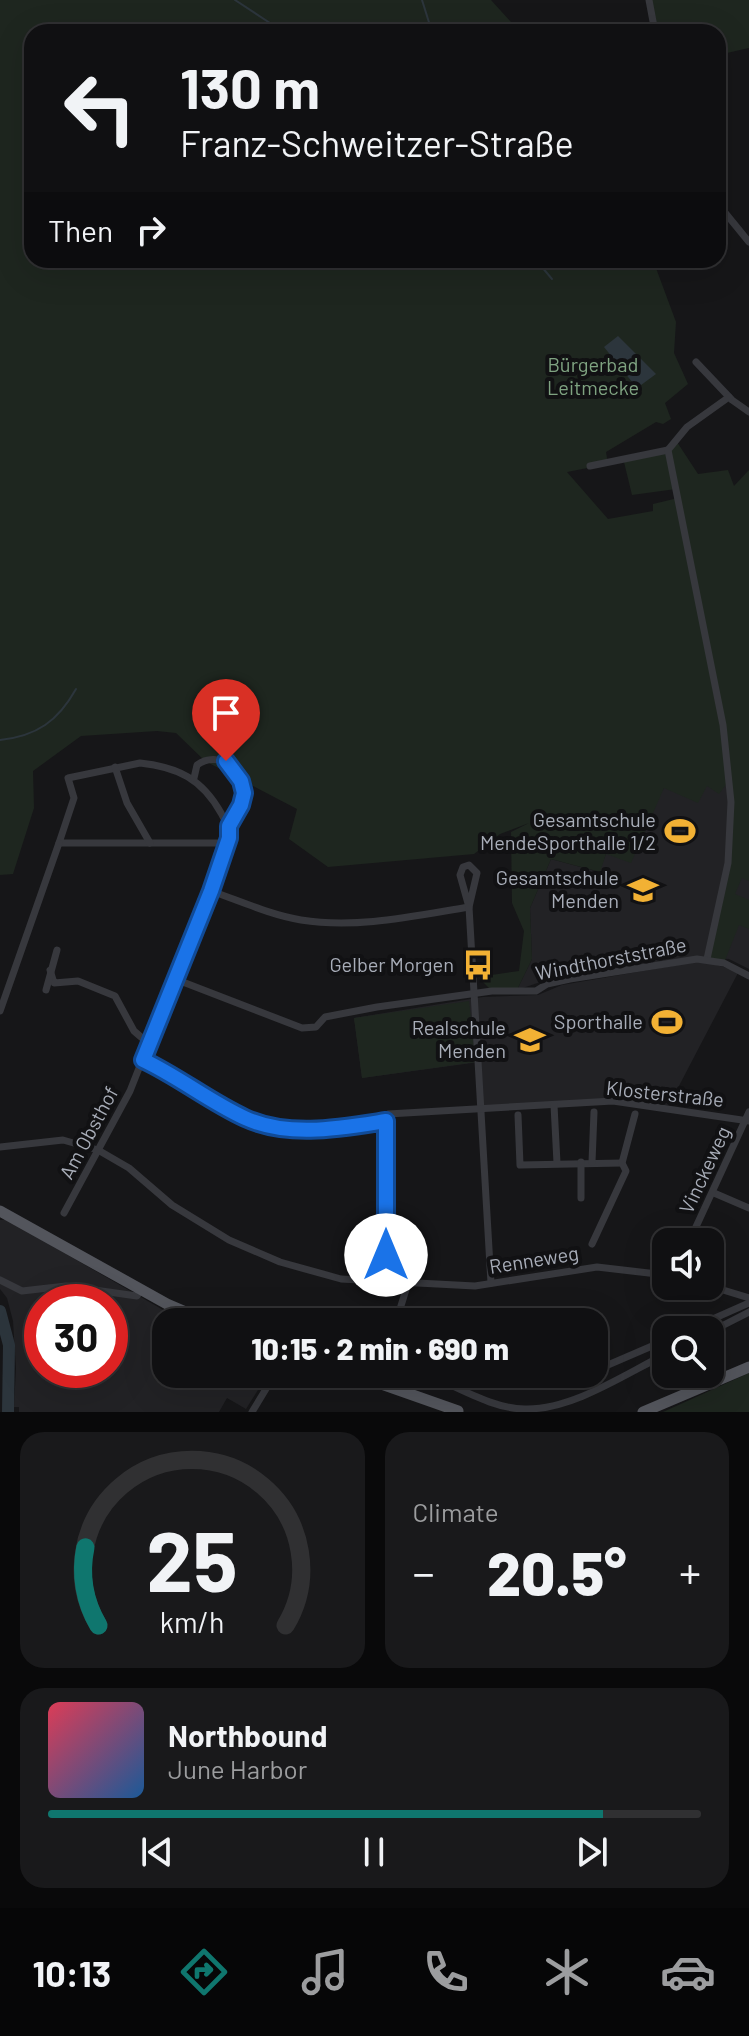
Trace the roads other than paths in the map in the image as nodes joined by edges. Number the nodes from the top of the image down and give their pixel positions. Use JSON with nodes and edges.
{"nodes":[{"id":1,"x":649,"y":0,"type":"edge"},
{"id":2,"x":654,"y":24,"type":"edge"},
{"id":3,"x":726,"y":214,"type":"edge"},
{"id":4,"x":749,"y":242,"type":"edge"},
{"id":5,"x":696,"y":362,"type":"dead end"},
{"id":6,"x":729,"y":397,"type":"junction"},
{"id":7,"x":749,"y":412,"type":"edge"},
{"id":8,"x":668,"y":450,"type":"junction"},
{"id":9,"x":590,"y":466,"type":"dead end"},
{"id":10,"x":115,"y":767,"type":"junction"},
{"id":11,"x":63,"y":769,"type":"dead end"},
{"id":12,"x":68,"y":778,"type":"junction"},
{"id":13,"x":194,"y":778,"type":"junction"},
{"id":14,"x":229,"y":826,"type":"junction"},
{"id":15,"x":59,"y":843,"type":"junction"},
{"id":16,"x":150,"y":843,"type":"junction"},
{"id":17,"x":228,"y":843,"type":"junction"},
{"id":18,"x":211,"y":891,"type":"junction"},
{"id":19,"x":469,"y":907,"type":"junction"},
{"id":20,"x":57,"y":950,"type":"dead end"},
{"id":21,"x":707,"y":959,"type":"junction"},
{"id":22,"x":50,"y":970,"type":"junction"},
{"id":23,"x":749,"y":976,"type":"edge"},
{"id":24,"x":175,"y":979,"type":"junction"},
{"id":25,"x":0,"y":987,"type":"edge"},
{"id":26,"x":46,"y":990,"type":"dead end"},
{"id":27,"x":7,"y":993,"type":"junction"},
{"id":28,"x":475,"y":993,"type":"junction"},
{"id":29,"x":0,"y":1011,"type":"edge"},
{"id":30,"x":148,"y":1043,"type":"junction"},
{"id":31,"x":143,"y":1060,"type":"junction"},
{"id":32,"x":554,"y":1105,"type":"junction"},
{"id":33,"x":481,"y":1109,"type":"junction"},
{"id":34,"x":594,"y":1112,"type":"dead end"},
{"id":35,"x":635,"y":1114,"type":"dead end"},
{"id":36,"x":518,"y":1115,"type":"dead end"},
{"id":37,"x":748,"y":1117,"type":"edge"},
{"id":38,"x":386,"y":1121,"type":"junction"},
{"id":39,"x":0,"y":1147,"type":"edge"},
{"id":40,"x":98,"y":1150,"type":"junction"},
{"id":41,"x":581,"y":1162,"type":"junction"},
{"id":42,"x":592,"y":1162,"type":"junction"},
{"id":43,"x":557,"y":1163,"type":"junction"},
{"id":44,"x":622,"y":1163,"type":"junction"},
{"id":45,"x":714,"y":1193,"type":"junction"},
{"id":46,"x":581,"y":1198,"type":"dead end"},
{"id":47,"x":749,"y":1208,"type":"edge"},
{"id":48,"x":0,"y":1211,"type":"edge"},
{"id":49,"x":64,"y":1213,"type":"dead end"},
{"id":50,"x":696,"y":1228,"type":"edge"},
{"id":51,"x":592,"y":1244,"type":"dead end"},
{"id":52,"x":652,"y":1273,"type":"edge"},
{"id":53,"x":0,"y":1280,"type":"edge"},
{"id":54,"x":386,"y":1282,"type":"junction"},
{"id":55,"x":408,"y":1283,"type":"junction"},
{"id":56,"x":491,"y":1283,"type":"junction"},
{"id":57,"x":141,"y":1289,"type":"junction"},
{"id":58,"x":724,"y":1291,"type":"edge"},
{"id":59,"x":749,"y":1300,"type":"edge"},
{"id":60,"x":180,"y":1308,"type":"edge"},
{"id":61,"x":400,"y":1308,"type":"edge"},
{"id":62,"x":749,"y":1312,"type":"edge"},
{"id":63,"x":716,"y":1316,"type":"edge"},
{"id":64,"x":724,"y":1325,"type":"edge"},
{"id":65,"x":652,"y":1346,"type":"edge"},
{"id":66,"x":652,"y":1361,"type":"edge"},
{"id":67,"x":608,"y":1365,"type":"edge"},
{"id":68,"x":749,"y":1367,"type":"edge"},
{"id":69,"x":608,"y":1382,"type":"edge"},
{"id":70,"x":267,"y":1388,"type":"edge"},
{"id":71,"x":393,"y":1388,"type":"edge"},
{"id":72,"x":459,"y":1388,"type":"edge"},
{"id":73,"x":594,"y":1388,"type":"edge"},
{"id":74,"x":425,"y":1399,"type":"junction"},
{"id":75,"x":252,"y":1412,"type":"edge"},
{"id":76,"x":434,"y":1412,"type":"edge"},
{"id":77,"x":457,"y":1412,"type":"edge"},
{"id":78,"x":643,"y":1412,"type":"edge"}],
"edges":[{"from":1,"to":2,"type":"street"},
{"from":3,"to":4,"type":"street"},
{"from":5,"to":6,"type":"street"},
{"from":6,"to":7,"type":"street"},
{"from":6,"to":8,"type":"street"},
{"from":8,"to":9,"type":"street"},
{"from":8,"to":21,"type":"street"},
{"from":10,"to":12,"type":"street"},
{"from":10,"to":13,"type":"street"},
{"from":10,"to":16,"type":"street"},
{"from":11,"to":12,"type":"street"},
{"from":12,"to":15,"type":"street"},
{"from":13,"to":14,"type":"street"},
{"from":13,"to":14,"type":"street","name":"Am Obsthof"},
{"from":14,"to":17,"type":"street","name":"Am Obsthof"},
{"from":15,"to":16,"type":"street"},
{"from":15,"to":27,"type":"street"},
{"from":16,"to":17,"type":"street"},
{"from":17,"to":18,"type":"street","name":"Am Obsthof"},
{"from":18,"to":19,"type":"street"},
{"from":18,"to":24,"type":"street","name":"Am Obsthof"},
{"from":19,"to":19,"type":"street"},
{"from":19,"to":28,"type":"street"},
{"from":20,"to":22,"type":"street"},
{"from":21,"to":23,"type":"street","name":"Windthorststraße"},
{"from":21,"to":28,"type":"street","name":"Windthorststraße"},
{"from":22,"to":26,"type":"street"},
{"from":22,"to":30,"type":"street"},
{"from":24,"to":28,"type":"street","name":"Windthorststraße"},
{"from":24,"to":30,"type":"street","name":"Am Obsthof"},
{"from":25,"to":27,"type":"street"},
{"from":27,"to":29,"type":"street"},
{"from":28,"to":33,"type":"street"},
{"from":30,"to":31,"type":"street","name":"Am Obsthof"},
{"from":31,"to":38,"type":"street"},
{"from":31,"to":40,"type":"street","name":"Am Obsthof"},
{"from":32,"to":33,"type":"street","name":"Klosterstraße"},
{"from":32,"to":37,"type":"street","name":"Klosterstraße"},
{"from":32,"to":43,"type":"street"},
{"from":33,"to":38,"type":"street","name":"Klosterstraße"},
{"from":33,"to":56,"type":"street"},
{"from":34,"to":42,"type":"street"},
{"from":35,"to":44,"type":"street"},
{"from":36,"to":43,"type":"street"},
{"from":37,"to":45,"type":"street","name":"Vinckeweg"},
{"from":38,"to":54,"type":"street"},
{"from":39,"to":40,"type":"street","name":"Renneweg"},
{"from":40,"to":49,"type":"street","name":"Am Obsthof"},
{"from":40,"to":54,"type":"street","name":"Renneweg"},
{"from":41,"to":42,"type":"street"},
{"from":41,"to":43,"type":"street"},
{"from":41,"to":46,"type":"street"},
{"from":42,"to":44,"type":"street"},
{"from":44,"to":51,"type":"street"},
{"from":45,"to":47,"type":"street"},
{"from":45,"to":50,"type":"street","name":"Vinckeweg"},
{"from":48,"to":57,"type":"main road"},
{"from":52,"to":56,"type":"street","name":"Renneweg"},
{"from":53,"to":57,"type":"street"},
{"from":54,"to":55,"type":"street","name":"Renneweg"},
{"from":55,"to":56,"type":"street","name":"Renneweg"},
{"from":55,"to":61,"type":"street"},
{"from":57,"to":60,"type":"main road"},
{"from":58,"to":59,"type":"street"},
{"from":59,"to":63,"type":"street"},
{"from":62,"to":64,"type":"street"},
{"from":65,"to":67,"type":"street"},
{"from":66,"to":69,"type":"street"},
{"from":68,"to":78,"type":"main road"},
{"from":70,"to":75,"type":"street"},
{"from":71,"to":74,"type":"main road"},
{"from":72,"to":73,"type":"street"},
{"from":74,"to":76,"type":"main road"},
{"from":74,"to":77,"type":"main road"}]}
